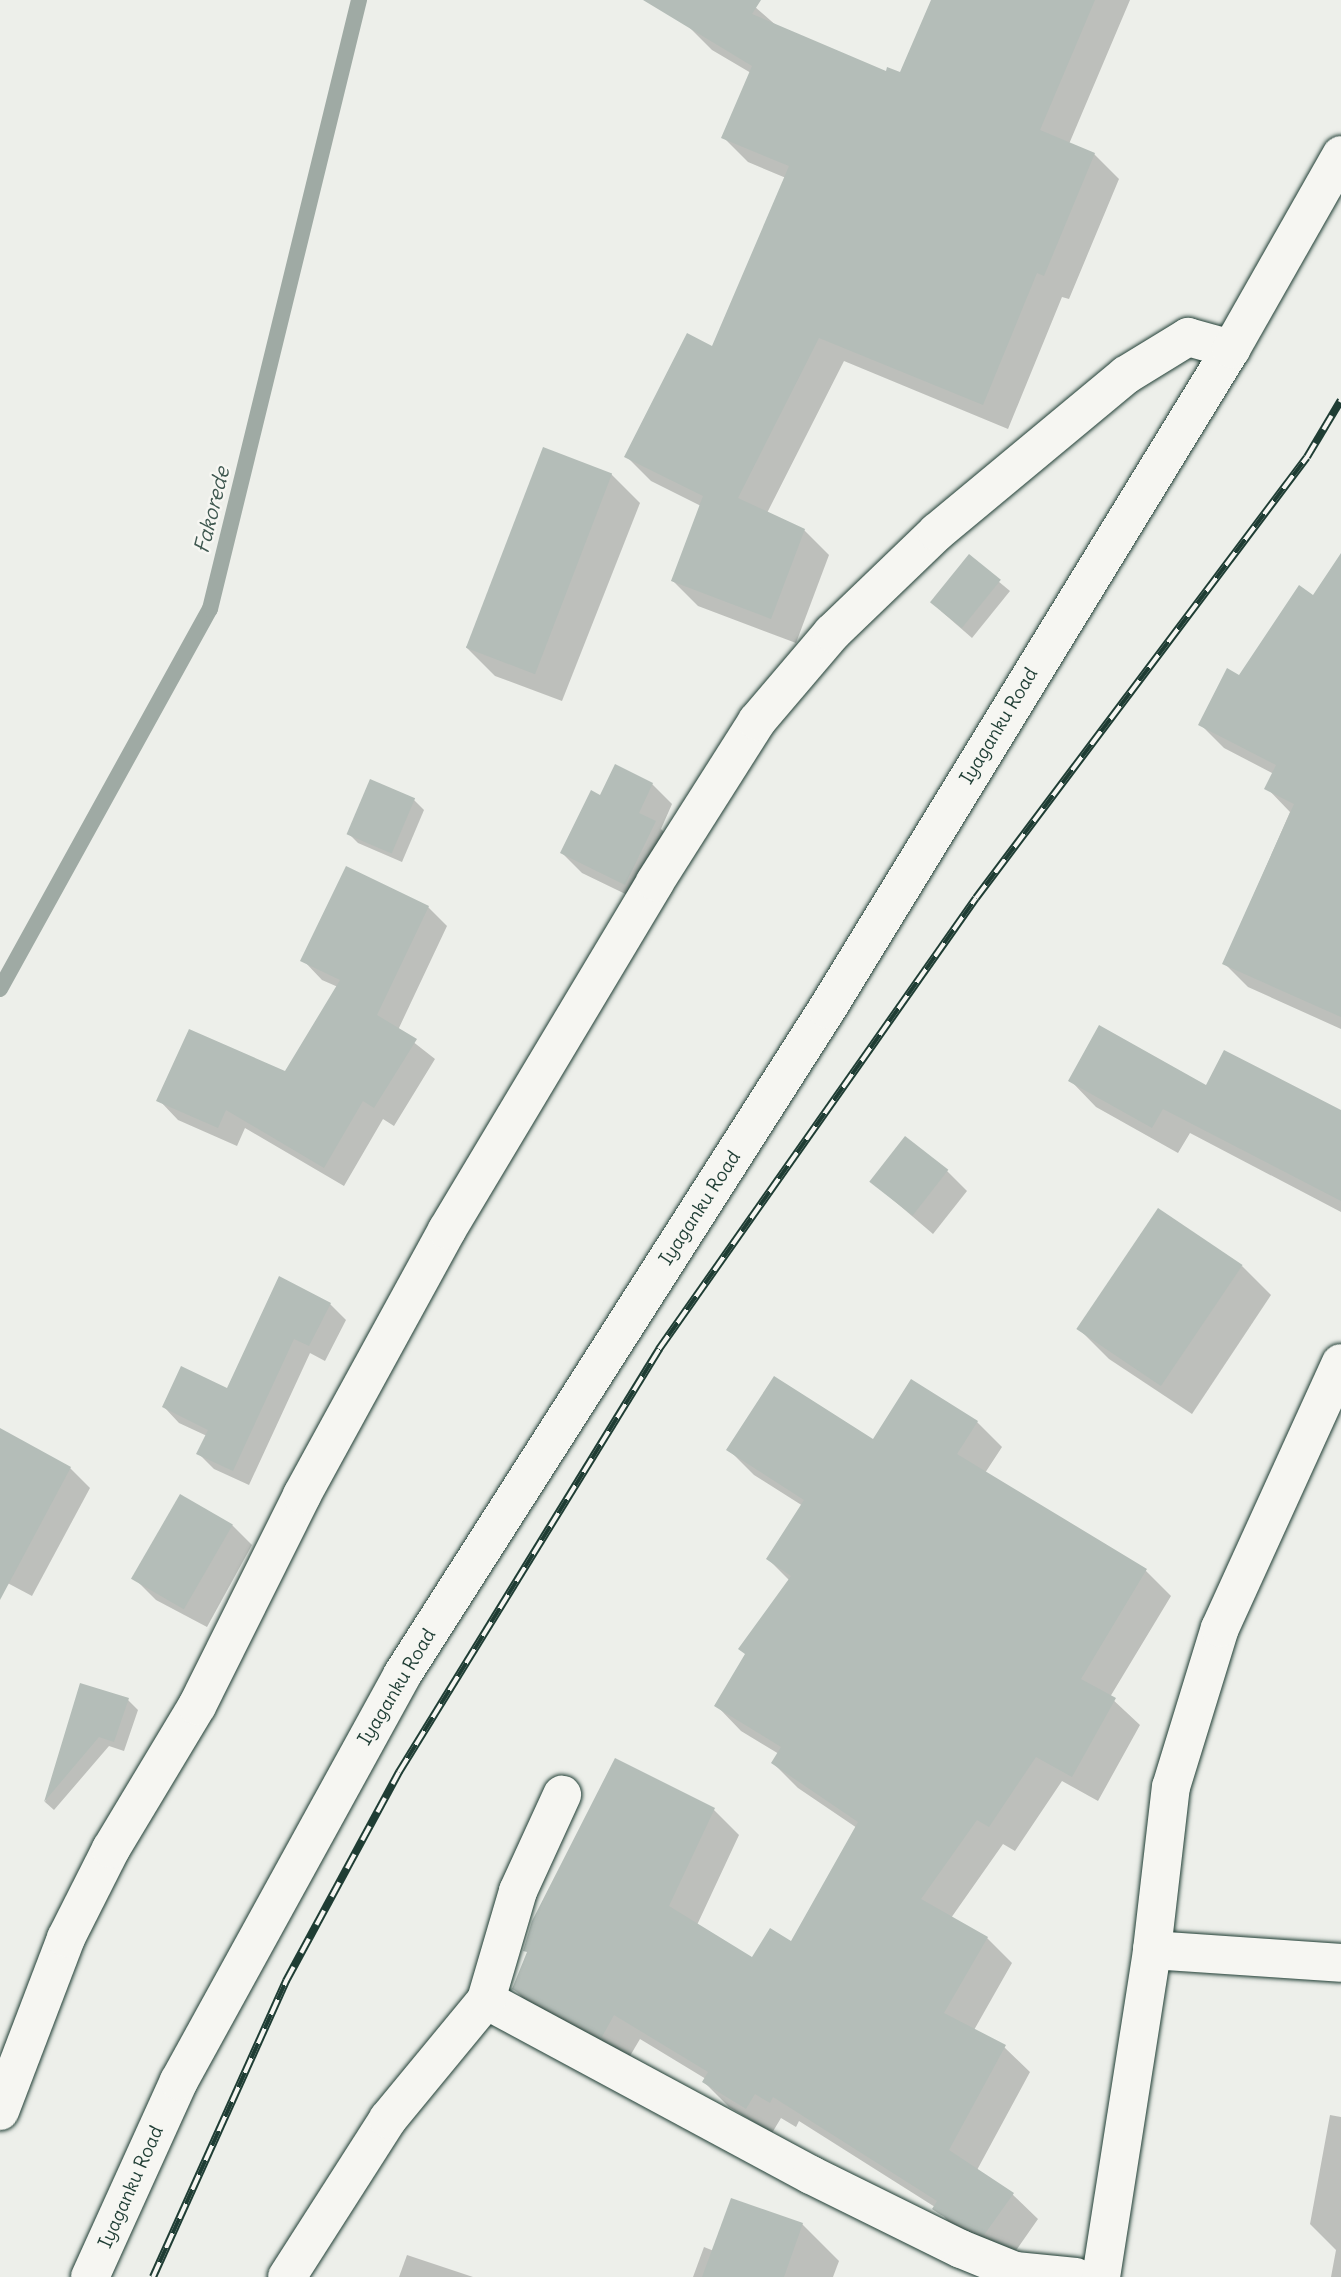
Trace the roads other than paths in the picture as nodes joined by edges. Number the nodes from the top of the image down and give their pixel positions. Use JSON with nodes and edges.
{"nodes":[{"id":1,"x":1341,"y":155,"type":"edge"},
{"id":2,"x":1231,"y":349,"type":"junction"},
{"id":3,"x":1341,"y":1363,"type":"edge"},
{"id":4,"x":562,"y":1795,"type":"dead end"},
{"id":5,"x":1152,"y":1950,"type":"junction"},
{"id":6,"x":1341,"y":1964,"type":"edge"},
{"id":7,"x":486,"y":2000,"type":"junction"},
{"id":8,"x":0,"y":2110,"type":"edge"},
{"id":9,"x":90,"y":2277,"type":"edge"},
{"id":10,"x":287,"y":2277,"type":"edge"},
{"id":11,"x":1076,"y":2277,"type":"edge"},
{"id":12,"x":1101,"y":2277,"type":"edge"}],
"edges":[{"from":1,"to":2,"type":"main road","name":"Iyaganku Road"},
{"from":2,"to":8,"type":"main road"},
{"from":2,"to":9,"type":"main road","name":"Iyaganku Road"},
{"from":3,"to":5,"type":"main road"},
{"from":4,"to":7,"type":"main road"},
{"from":5,"to":6,"type":"main road"},
{"from":5,"to":12,"type":"main road"},
{"from":7,"to":10,"type":"main road"},
{"from":7,"to":11,"type":"main road"}]}
